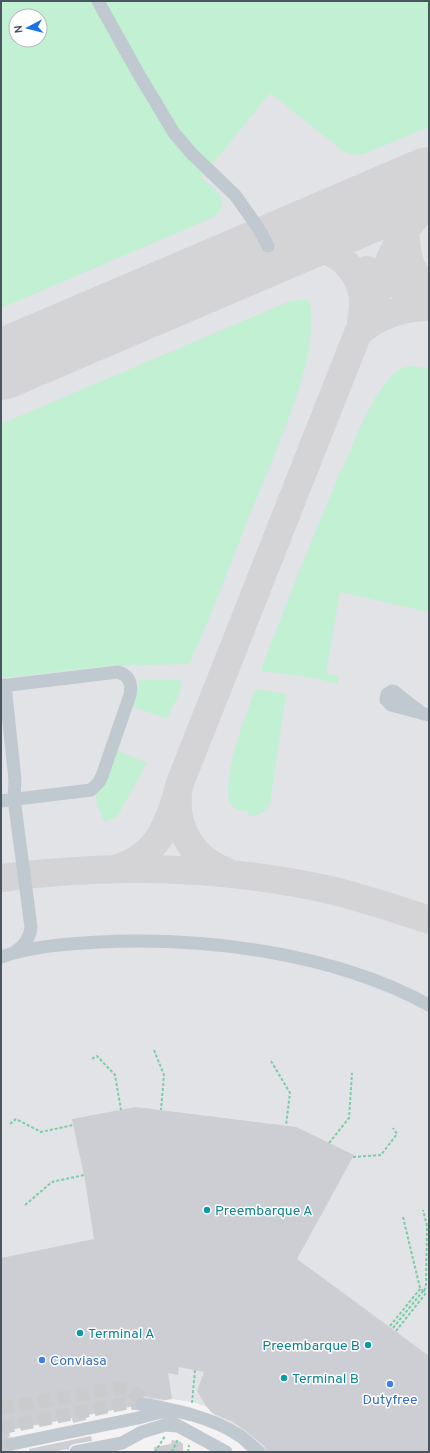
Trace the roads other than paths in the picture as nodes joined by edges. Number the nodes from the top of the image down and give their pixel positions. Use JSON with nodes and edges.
{"nodes":[{"id":1,"x":98,"y":1,"type":"edge"},
{"id":2,"x":268,"y":246,"type":"dead end"},
{"id":3,"x":3,"y":685,"type":"edge"},
{"id":4,"x":14,"y":799,"type":"junction"},
{"id":5,"x":1,"y":801,"type":"edge"},
{"id":6,"x":31,"y":927,"type":"junction"},
{"id":7,"x":57,"y":946,"type":"junction"},
{"id":8,"x":15,"y":952,"type":"junction"},
{"id":9,"x":1,"y":957,"type":"edge"},
{"id":10,"x":426,"y":1001,"type":"edge"},
{"id":11,"x":148,"y":1405,"type":"tunnel mouth"},
{"id":12,"x":177,"y":1412,"type":"junction"},
{"id":13,"x":138,"y":1418,"type":"junction"},
{"id":14,"x":178,"y":1426,"type":"junction"},
{"id":15,"x":12,"y":1444,"type":"tunnel mouth"},
{"id":16,"x":113,"y":1448,"type":"edge"},
{"id":17,"x":76,"y":1452,"type":"edge"},
{"id":18,"x":226,"y":1452,"type":"edge"},
{"id":19,"x":259,"y":1452,"type":"edge"}],
"edges":[{"from":1,"to":2,"type":"street"},
{"from":3,"to":4,"type":"street"},
{"from":3,"to":4,"type":"street"},
{"from":4,"to":5,"type":"street"},
{"from":4,"to":6,"type":"street"},
{"from":6,"to":7,"type":"street"},
{"from":6,"to":8,"type":"street"},
{"from":7,"to":8,"type":"street"},
{"from":7,"to":10,"type":"street"},
{"from":8,"to":9,"type":"street"},
{"from":11,"to":12,"type":"street"},
{"from":12,"to":13,"type":"street"},
{"from":12,"to":19,"type":"street"},
{"from":13,"to":14,"type":"street"},
{"from":13,"to":15,"type":"street"},
{"from":14,"to":16,"type":"street"},
{"from":14,"to":18,"type":"street"},
{"from":16,"to":17,"type":"street"}]}
